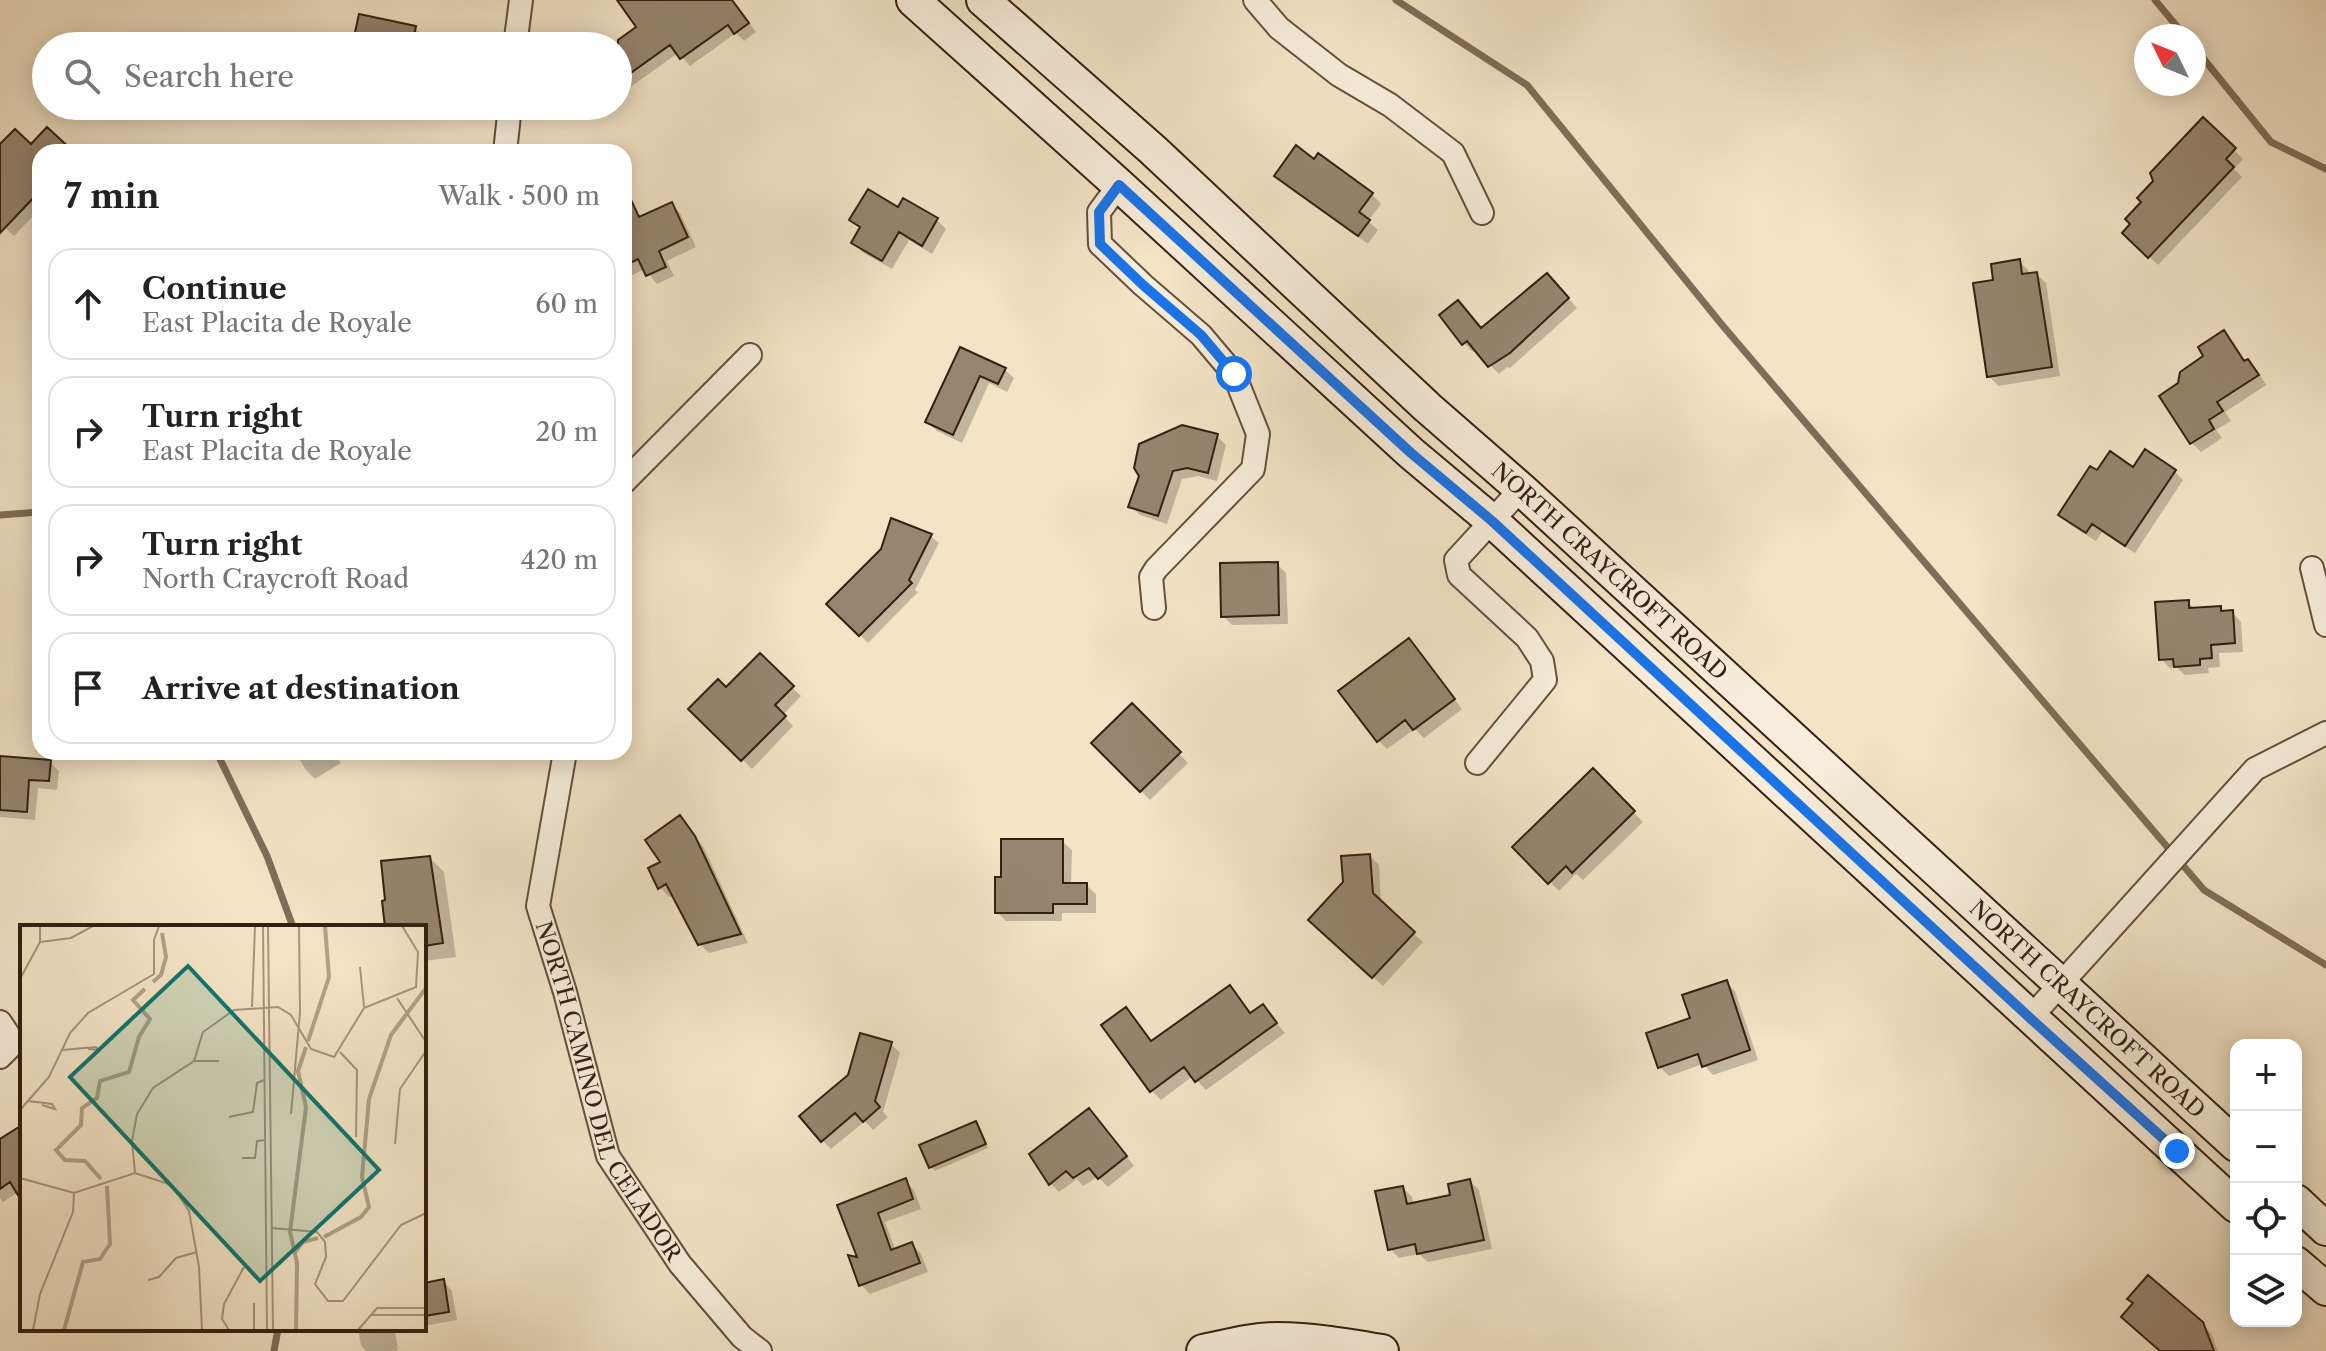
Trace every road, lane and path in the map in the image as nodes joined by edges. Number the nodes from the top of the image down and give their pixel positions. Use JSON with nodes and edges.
{"nodes":[{"id":1,"x":521,"y":0,"type":"edge"},
{"id":2,"x":913,"y":0,"type":"edge"},
{"id":3,"x":983,"y":0,"type":"edge"},
{"id":4,"x":1255,"y":0,"type":"edge"},
{"id":5,"x":517,"y":32,"type":"edge"},
{"id":6,"x":508,"y":120,"type":"edge"},
{"id":7,"x":506,"y":144,"type":"edge"},
{"id":8,"x":1119,"y":185,"type":"junction"},
{"id":9,"x":1482,"y":213,"type":"dead end"},
{"id":10,"x":750,"y":355,"type":"dead end"},
{"id":11,"x":632,"y":474,"type":"edge"},
{"id":12,"x":1521,"y":489,"type":"junction"},
{"id":13,"x":1492,"y":521,"type":"junction"},
{"id":14,"x":2312,"y":568,"type":"dead end"},
{"id":15,"x":1154,"y":608,"type":"dead end"},
{"id":16,"x":2326,"y":625,"type":"edge"},
{"id":17,"x":2326,"y":733,"type":"edge"},
{"id":18,"x":564,"y":760,"type":"edge"},
{"id":19,"x":1477,"y":763,"type":"dead end"},
{"id":20,"x":2061,"y":984,"type":"junction"},
{"id":21,"x":2030,"y":1018,"type":"junction"},
{"id":22,"x":0,"y":1022,"type":"edge"},
{"id":23,"x":0,"y":1057,"type":"edge"},
{"id":24,"x":2230,"y":1139,"type":"edge"},
{"id":25,"x":2230,"y":1201,"type":"edge"},
{"id":26,"x":2302,"y":1207,"type":"edge"},
{"id":27,"x":2326,"y":1229,"type":"edge"},
{"id":28,"x":2302,"y":1268,"type":"edge"},
{"id":29,"x":2326,"y":1289,"type":"edge"},
{"id":30,"x":760,"y":1351,"type":"edge"},
{"id":31,"x":1203,"y":1351,"type":"edge"},
{"id":32,"x":1382,"y":1351,"type":"edge"}],
"edges":[{"from":1,"to":5,"type":"street"},
{"from":2,"to":8,"type":"main road","name":"NORTH CRAYCROFT ROAD"},
{"from":3,"to":12,"type":"main road","name":"NORTH CRAYCROFT ROAD"},
{"from":4,"to":9,"type":"street"},
{"from":6,"to":7,"type":"street"},
{"from":8,"to":13,"type":"main road","name":"NORTH CRAYCROFT ROAD"},
{"from":8,"to":15,"type":"street"},
{"from":10,"to":11,"type":"street"},
{"from":12,"to":13,"type":"street"},
{"from":12,"to":20,"type":"main road","name":"NORTH CRAYCROFT ROAD"},
{"from":13,"to":19,"type":"street"},
{"from":13,"to":21,"type":"main road","name":"NORTH CRAYCROFT ROAD"},
{"from":14,"to":16,"type":"street"},
{"from":17,"to":20,"type":"street"},
{"from":18,"to":30,"type":"street","name":"NORTH CAMINO DEL CELADOR"},
{"from":20,"to":21,"type":"street"},
{"from":20,"to":24,"type":"main road","name":"NORTH CRAYCROFT ROAD"},
{"from":21,"to":25,"type":"main road","name":"NORTH CRAYCROFT ROAD"},
{"from":22,"to":23,"type":"street"},
{"from":26,"to":27,"type":"main road"},
{"from":28,"to":29,"type":"main road"},
{"from":31,"to":32,"type":"main road"}]}
